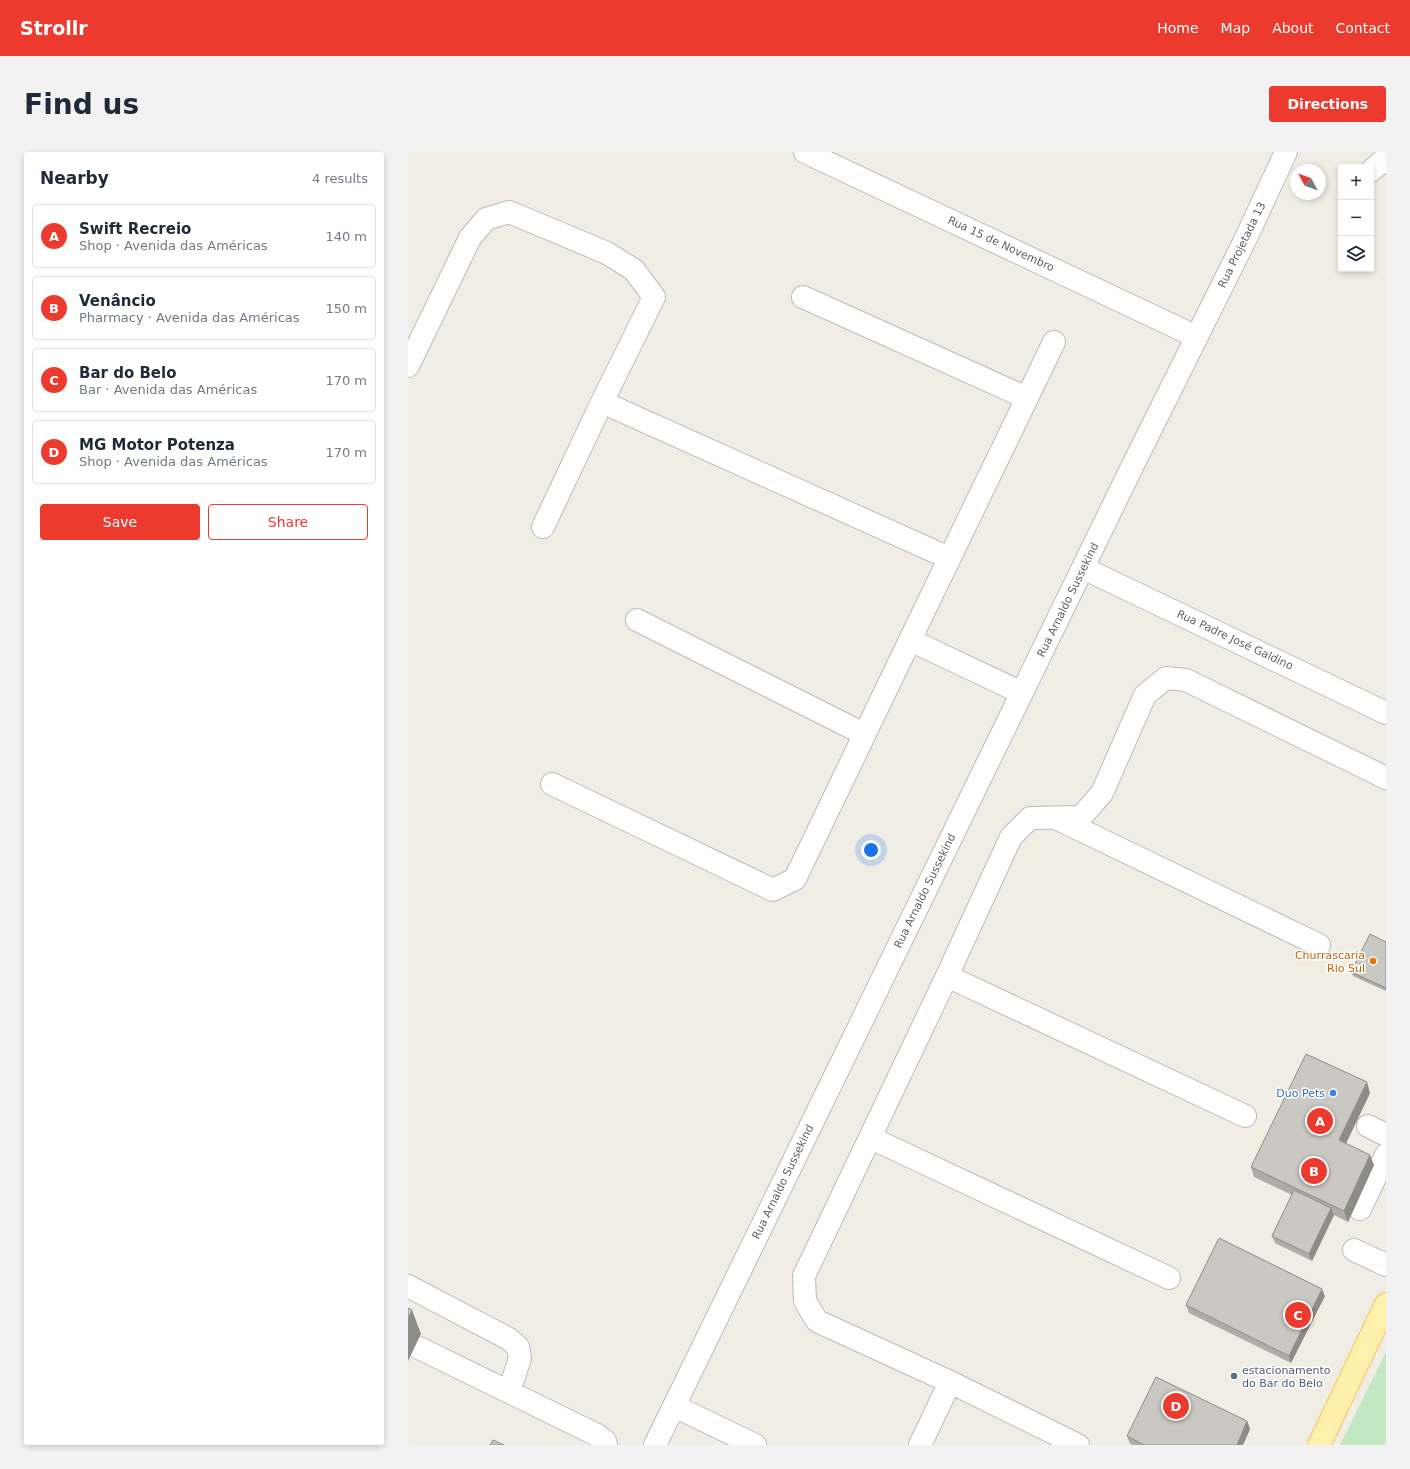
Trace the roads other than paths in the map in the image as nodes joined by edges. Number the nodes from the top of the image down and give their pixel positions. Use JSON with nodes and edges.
{"nodes":[{"id":1,"x":805,"y":152,"type":"edge"},
{"id":2,"x":1286,"y":152,"type":"edge"},
{"id":3,"x":1386,"y":158,"type":"edge"},
{"id":4,"x":1374,"y":168,"type":"edge"},
{"id":5,"x":803,"y":297,"type":"dead end"},
{"id":6,"x":1197,"y":337,"type":"junction"},
{"id":7,"x":1054,"y":342,"type":"dead end"},
{"id":8,"x":408,"y":366,"type":"edge"},
{"id":9,"x":1027,"y":398,"type":"junction"},
{"id":10,"x":602,"y":402,"type":"junction"},
{"id":11,"x":543,"y":527,"type":"dead end"},
{"id":12,"x":949,"y":558,"type":"junction"},
{"id":13,"x":1083,"y":568,"type":"junction"},
{"id":14,"x":637,"y":620,"type":"dead end"},
{"id":15,"x":910,"y":640,"type":"junction"},
{"id":16,"x":1022,"y":693,"type":"junction"},
{"id":17,"x":1386,"y":712,"type":"edge"},
{"id":18,"x":864,"y":734,"type":"junction"},
{"id":19,"x":1386,"y":778,"type":"edge"},
{"id":20,"x":552,"y":784,"type":"dead end"},
{"id":21,"x":1057,"y":818,"type":"junction"},
{"id":22,"x":1319,"y":945,"type":"dead end"},
{"id":23,"x":948,"y":976,"type":"junction"},
{"id":24,"x":1245,"y":1116,"type":"dead end"},
{"id":25,"x":871,"y":1138,"type":"junction"},
{"id":26,"x":1386,"y":1155,"type":"edge"},
{"id":27,"x":1360,"y":1209,"type":"dead end"},
{"id":28,"x":1354,"y":1250,"type":"dead end"},
{"id":29,"x":1386,"y":1264,"type":"edge"},
{"id":30,"x":1169,"y":1278,"type":"dead end"},
{"id":31,"x":408,"y":1286,"type":"edge"},
{"id":32,"x":1386,"y":1304,"type":"edge"},
{"id":33,"x":419,"y":1348,"type":"dead end"},
{"id":34,"x":950,"y":1382,"type":"junction"},
{"id":35,"x":509,"y":1392,"type":"junction"},
{"id":36,"x":674,"y":1406,"type":"junction"},
{"id":37,"x":606,"y":1445,"type":"edge"},
{"id":38,"x":655,"y":1445,"type":"edge"},
{"id":39,"x":755,"y":1445,"type":"edge"},
{"id":40,"x":920,"y":1445,"type":"edge"},
{"id":41,"x":1078,"y":1445,"type":"edge"},
{"id":42,"x":1319,"y":1445,"type":"edge"}],
"edges":[{"from":1,"to":6,"type":"street","name":"Rua 15 de Novembro"},
{"from":2,"to":6,"type":"street","name":"Rua Projetada 13"},
{"from":3,"to":4,"type":"street"},
{"from":5,"to":9,"type":"street"},
{"from":6,"to":13,"type":"street","name":"Rua Arnaldo Sussekind"},
{"from":7,"to":9,"type":"street"},
{"from":8,"to":10,"type":"street"},
{"from":9,"to":12,"type":"street"},
{"from":10,"to":11,"type":"street"},
{"from":10,"to":12,"type":"street"},
{"from":12,"to":15,"type":"street"},
{"from":13,"to":16,"type":"street","name":"Rua Arnaldo Sussekind"},
{"from":13,"to":17,"type":"street","name":"Rua Padre José Galdino"},
{"from":14,"to":18,"type":"street"},
{"from":15,"to":16,"type":"street"},
{"from":15,"to":18,"type":"street"},
{"from":16,"to":36,"type":"street","name":"Rua Arnaldo Sussekind"},
{"from":18,"to":20,"type":"street"},
{"from":19,"to":21,"type":"street"},
{"from":21,"to":22,"type":"street"},
{"from":21,"to":23,"type":"street"},
{"from":23,"to":24,"type":"street"},
{"from":23,"to":25,"type":"street"},
{"from":25,"to":30,"type":"street"},
{"from":25,"to":34,"type":"street"},
{"from":26,"to":27,"type":"street"},
{"from":28,"to":29,"type":"street"},
{"from":31,"to":35,"type":"street"},
{"from":32,"to":42,"type":"main road"},
{"from":33,"to":35,"type":"street"},
{"from":34,"to":40,"type":"street"},
{"from":34,"to":41,"type":"street"},
{"from":35,"to":37,"type":"street"},
{"from":36,"to":38,"type":"street","name":"Rua Arnaldo Sussekind"},
{"from":36,"to":39,"type":"street"}]}
